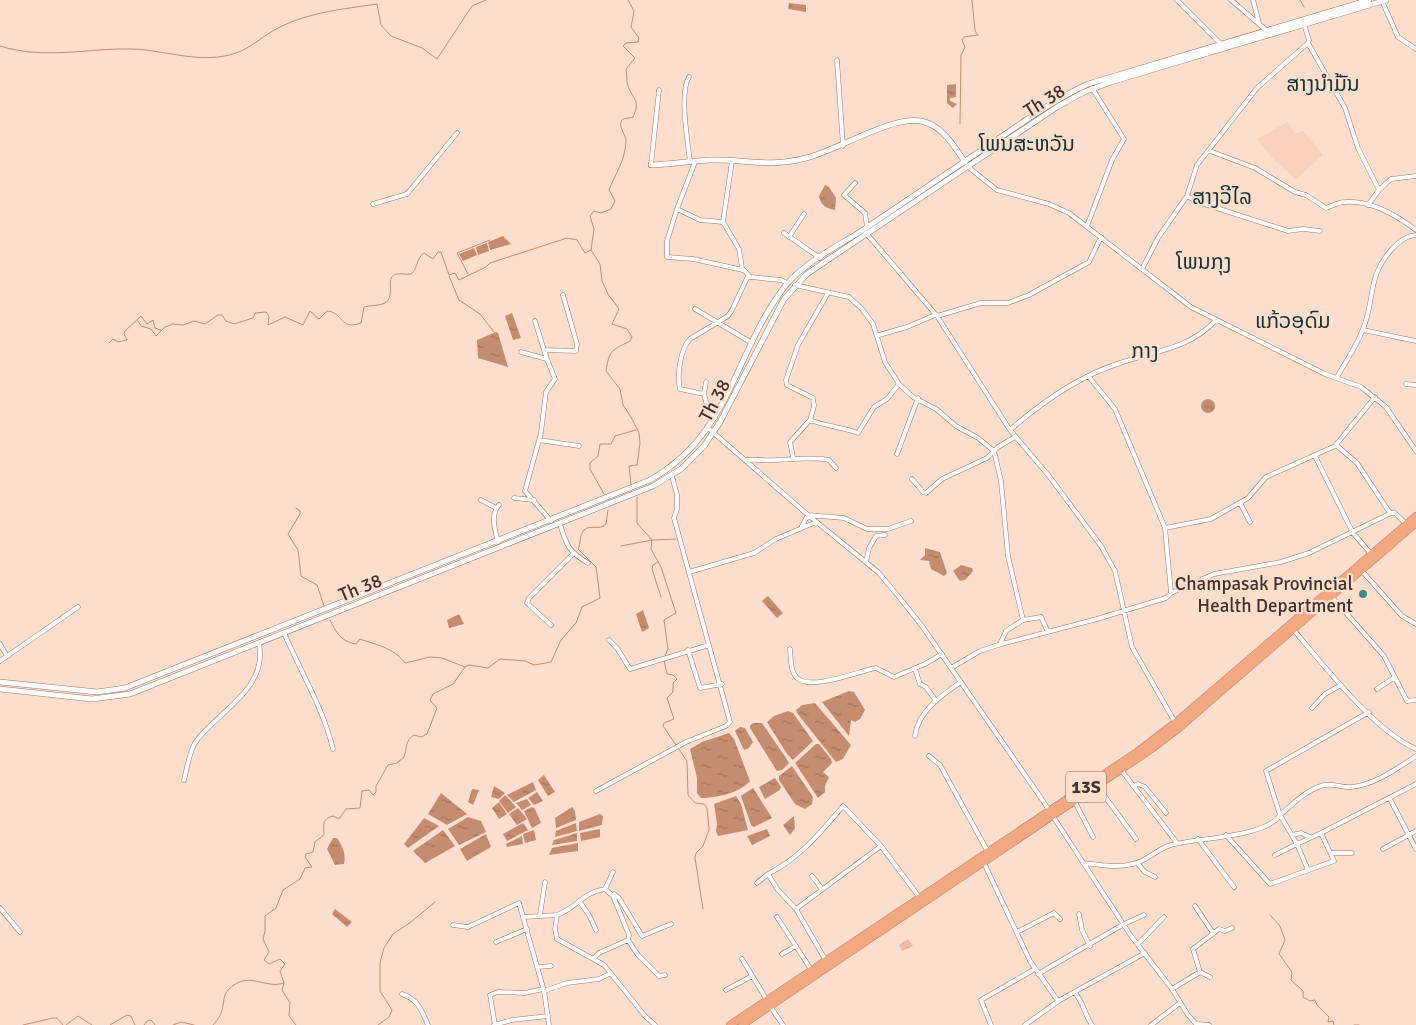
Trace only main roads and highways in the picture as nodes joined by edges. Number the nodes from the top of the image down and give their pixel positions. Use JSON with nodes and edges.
{"nodes":[{"id":1,"x":1416,"y":516,"type":"edge"},
{"id":2,"x":1411,"y":525,"type":"edge"},
{"id":3,"x":1292,"y":627,"type":"junction"},
{"id":4,"x":1130,"y":761,"type":"junction"},
{"id":5,"x":1051,"y":814,"type":"junction"},
{"id":6,"x":982,"y":860,"type":"junction"},
{"id":7,"x":844,"y":953,"type":"junction"},
{"id":8,"x":769,"y":1004,"type":"junction"},
{"id":9,"x":730,"y":1025,"type":"edge"},
{"id":10,"x":742,"y":1025,"type":"edge"}],
"edges":[{"from":1,"to":2,"type":"highway","number":"13S"},
{"from":2,"to":3,"type":"highway","number":"13S"},
{"from":2,"to":3,"type":"highway","number":"13S"},
{"from":3,"to":4,"type":"highway","number":"13S"},
{"from":4,"to":5,"type":"highway","number":"13S"},
{"from":4,"to":5,"type":"highway","number":"13S"},
{"from":5,"to":6,"type":"highway","number":"13S"},
{"from":5,"to":6,"type":"highway","number":"13S"},
{"from":6,"to":7,"type":"highway","number":"13S"},
{"from":6,"to":7,"type":"highway","number":"13S"},
{"from":7,"to":8,"type":"highway","number":"13S"},
{"from":7,"to":8,"type":"highway","number":"13S"},
{"from":8,"to":9,"type":"highway","number":"13S"},
{"from":8,"to":10,"type":"highway","number":"13S"}]}
